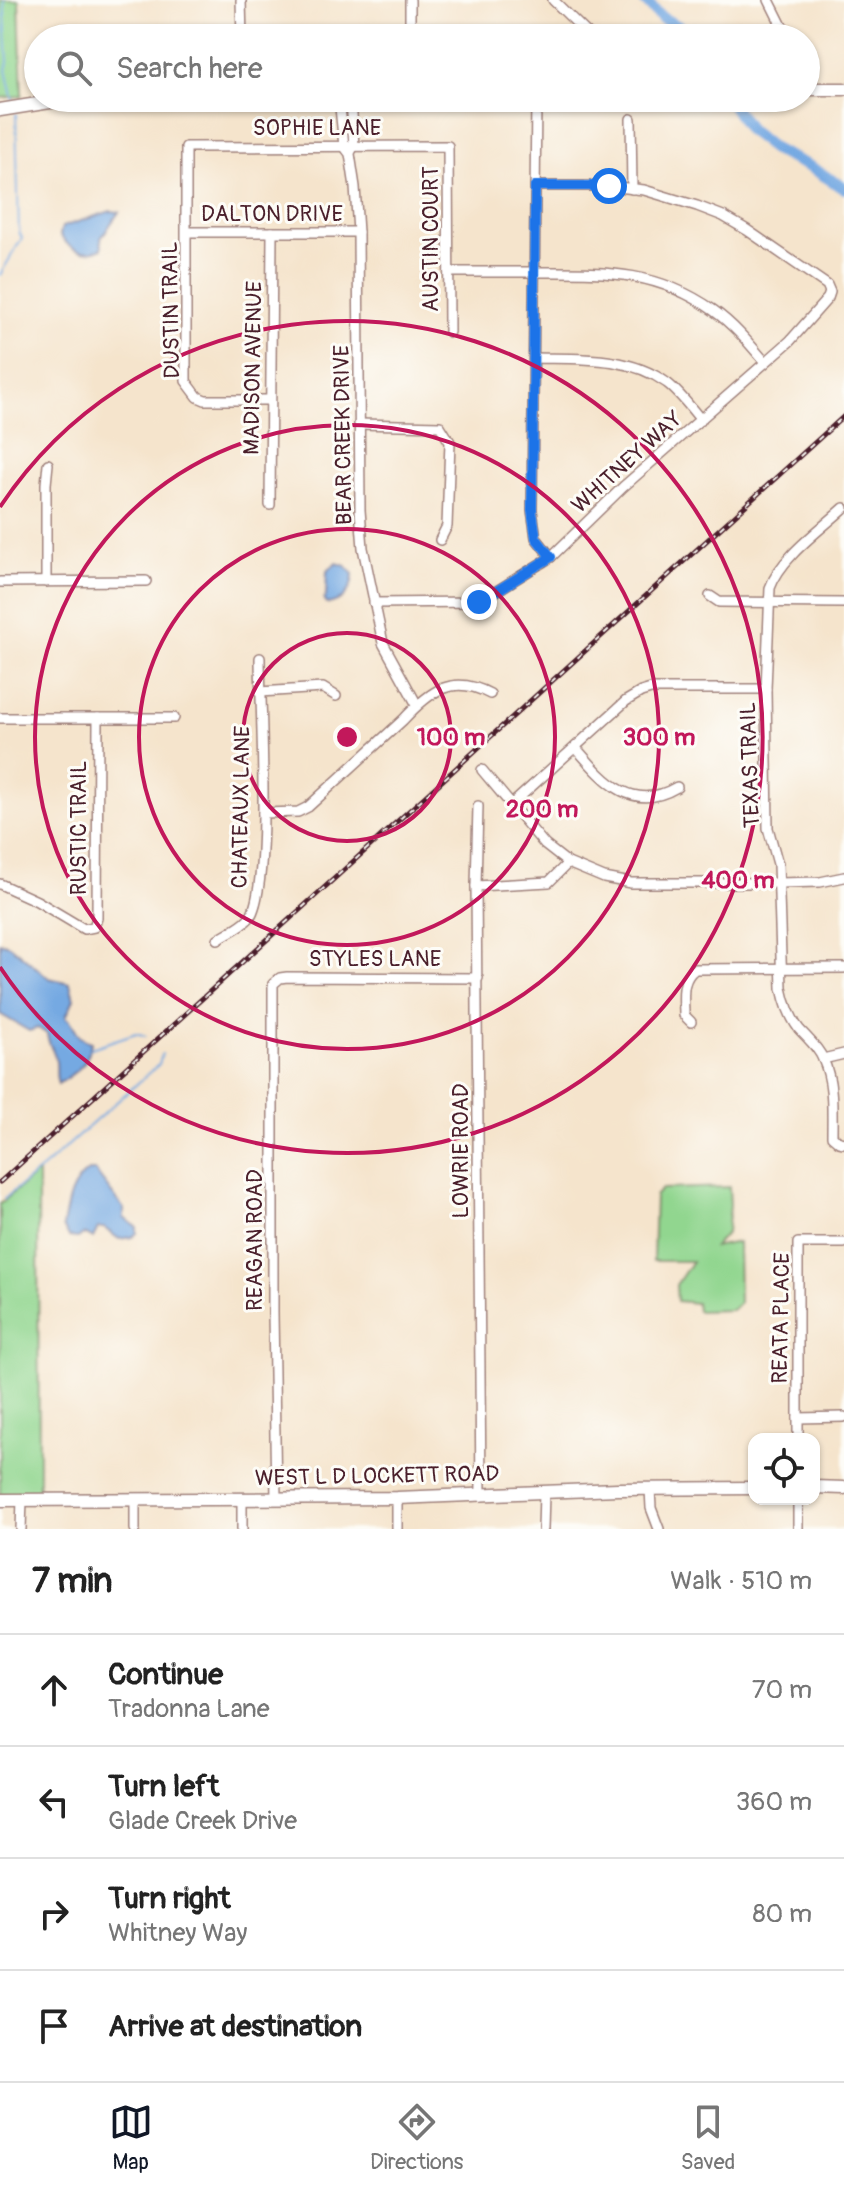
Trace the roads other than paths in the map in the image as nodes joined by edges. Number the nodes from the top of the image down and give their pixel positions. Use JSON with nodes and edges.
{"nodes":[{"id":1,"x":241,"y":0,"type":"edge"},
{"id":2,"x":410,"y":0,"type":"edge"},
{"id":3,"x":553,"y":0,"type":"edge"},
{"id":4,"x":769,"y":0,"type":"edge"},
{"id":5,"x":242,"y":24,"type":"edge"},
{"id":6,"x":410,"y":24,"type":"edge"},
{"id":7,"x":578,"y":24,"type":"edge"},
{"id":8,"x":781,"y":24,"type":"edge"},
{"id":9,"x":820,"y":89,"type":"edge"},
{"id":10,"x":844,"y":89,"type":"edge"},
{"id":11,"x":24,"y":106,"type":"edge"},
{"id":12,"x":0,"y":110,"type":"edge"},
{"id":13,"x":342,"y":112,"type":"edge"},
{"id":14,"x":350,"y":112,"type":"edge"},
{"id":15,"x":536,"y":112,"type":"edge"},
{"id":16,"x":631,"y":119,"type":"dead end"},
{"id":17,"x":448,"y":146,"type":"joint"},
{"id":18,"x":186,"y":147,"type":"joint"},
{"id":19,"x":349,"y":149,"type":"junction"},
{"id":20,"x":535,"y":186,"type":"junction"},
{"id":21,"x":632,"y":189,"type":"junction"},
{"id":22,"x":187,"y":232,"type":"junction"},
{"id":23,"x":272,"y":232,"type":"junction"},
{"id":24,"x":358,"y":232,"type":"junction"},
{"id":25,"x":449,"y":272,"type":"junction"},
{"id":26,"x":535,"y":272,"type":"junction"},
{"id":27,"x":449,"y":332,"type":"dead end"},
{"id":28,"x":534,"y":358,"type":"junction"},
{"id":29,"x":765,"y":362,"type":"junction"},
{"id":30,"x":270,"y":400,"type":"junction"},
{"id":31,"x":701,"y":420,"type":"junction"},
{"id":32,"x":359,"y":424,"type":"junction"},
{"id":33,"x":48,"y":464,"type":"dead end"},
{"id":34,"x":270,"y":505,"type":"dead end"},
{"id":35,"x":844,"y":508,"type":"edge"},
{"id":36,"x":440,"y":540,"type":"dead end"},
{"id":37,"x":551,"y":557,"type":"junction"},
{"id":38,"x":146,"y":581,"type":"dead end"},
{"id":39,"x":0,"y":582,"type":"edge"},
{"id":40,"x":46,"y":582,"type":"junction"},
{"id":41,"x":710,"y":596,"type":"dead end"},
{"id":42,"x":770,"y":602,"type":"junction"},
{"id":43,"x":374,"y":603,"type":"junction"},
{"id":44,"x":844,"y":603,"type":"edge"},
{"id":45,"x":260,"y":658,"type":"dead end"},
{"id":46,"x":766,"y":689,"type":"junction"},
{"id":47,"x":260,"y":692,"type":"junction"},
{"id":48,"x":490,"y":694,"type":"dead end"},
{"id":49,"x":336,"y":696,"type":"dead end"},
{"id":50,"x":417,"y":705,"type":"junction"},
{"id":51,"x":0,"y":718,"type":"edge"},
{"id":52,"x":98,"y":718,"type":"junction"},
{"id":53,"x":174,"y":718,"type":"dead end"},
{"id":54,"x":576,"y":748,"type":"junction"},
{"id":55,"x":482,"y":770,"type":"dead end"},
{"id":56,"x":677,"y":787,"type":"dead end"},
{"id":57,"x":511,"y":805,"type":"junction"},
{"id":58,"x":478,"y":806,"type":"dead end"},
{"id":59,"x":263,"y":813,"type":"junction"},
{"id":60,"x":568,"y":863,"type":"junction"},
{"id":61,"x":844,"y":877,"type":"edge"},
{"id":62,"x":778,"y":883,"type":"junction"},
{"id":63,"x":0,"y":884,"type":"edge"},
{"id":64,"x":476,"y":886,"type":"junction"},
{"id":65,"x":218,"y":939,"type":"dead end"},
{"id":66,"x":780,"y":968,"type":"junction"},
{"id":67,"x":844,"y":968,"type":"edge"},
{"id":68,"x":478,"y":978,"type":"junction"},
{"id":69,"x":274,"y":983,"type":"joint"},
{"id":70,"x":691,"y":1022,"type":"dead end"},
{"id":71,"x":844,"y":1054,"type":"edge"},
{"id":72,"x":823,"y":1059,"type":"junction"},
{"id":73,"x":844,"y":1143,"type":"edge"},
{"id":74,"x":844,"y":1243,"type":"edge"},
{"id":75,"x":844,"y":1417,"type":"edge"},
{"id":76,"x":798,"y":1418,"type":"junction"},
{"id":77,"x":798,"y":1433,"type":"edge"},
{"id":78,"x":820,"y":1487,"type":"edge"},
{"id":79,"x":748,"y":1488,"type":"edge"},
{"id":80,"x":844,"y":1488,"type":"edge"},
{"id":81,"x":650,"y":1489,"type":"junction"},
{"id":82,"x":544,"y":1493,"type":"junction"},
{"id":83,"x":481,"y":1496,"type":"junction"},
{"id":84,"x":242,"y":1498,"type":"junction"},
{"id":85,"x":397,"y":1498,"type":"junction"},
{"id":86,"x":135,"y":1499,"type":"junction"},
{"id":87,"x":276,"y":1499,"type":"junction"},
{"id":88,"x":0,"y":1500,"type":"edge"},
{"id":89,"x":22,"y":1500,"type":"junction"},
{"id":90,"x":798,"y":1505,"type":"edge"},
{"id":91,"x":21,"y":1529,"type":"edge"},
{"id":92,"x":135,"y":1529,"type":"edge"},
{"id":93,"x":242,"y":1529,"type":"edge"},
{"id":94,"x":397,"y":1529,"type":"edge"},
{"id":95,"x":543,"y":1529,"type":"edge"},
{"id":96,"x":659,"y":1529,"type":"edge"},
{"id":97,"x":798,"y":1529,"type":"edge"}],
"edges":[{"from":1,"to":5,"type":"street"},
{"from":2,"to":6,"type":"street"},
{"from":3,"to":7,"type":"street"},
{"from":4,"to":8,"type":"street"},
{"from":9,"to":10,"type":"main road"},
{"from":11,"to":12,"type":"main road"},
{"from":13,"to":19,"type":"street","name":"BEAR CREEK DRIVE"},
{"from":14,"to":19,"type":"street","name":"BEAR CREEK DRIVE"},
{"from":15,"to":20,"type":"street"},
{"from":16,"to":21,"type":"street"},
{"from":17,"to":19,"type":"street","name":"SOPHIE LANE"},
{"from":17,"to":25,"type":"street","name":"AUSTIN COURT"},
{"from":18,"to":19,"type":"street","name":"SOPHIE LANE"},
{"from":18,"to":22,"type":"street","name":"DUSTIN TRAIL"},
{"from":19,"to":24,"type":"street","name":"BEAR CREEK DRIVE"},
{"from":20,"to":21,"type":"street"},
{"from":20,"to":26,"type":"street"},
{"from":21,"to":29,"type":"street","name":"WHITNEY WAY"},
{"from":22,"to":23,"type":"street","name":"DALTON DRIVE"},
{"from":22,"to":30,"type":"street","name":"DUSTIN TRAIL"},
{"from":23,"to":24,"type":"street","name":"DALTON DRIVE"},
{"from":23,"to":30,"type":"street","name":"MADISON AVENUE"},
{"from":24,"to":32,"type":"street","name":"BEAR CREEK DRIVE"},
{"from":25,"to":26,"type":"street"},
{"from":25,"to":27,"type":"street","name":"AUSTIN COURT"},
{"from":26,"to":28,"type":"street"},
{"from":26,"to":29,"type":"street"},
{"from":28,"to":31,"type":"street"},
{"from":28,"to":37,"type":"street"},
{"from":29,"to":31,"type":"street","name":"WHITNEY WAY"},
{"from":30,"to":34,"type":"street","name":"MADISON AVENUE"},
{"from":31,"to":37,"type":"street","name":"WHITNEY WAY"},
{"from":32,"to":36,"type":"street"},
{"from":32,"to":43,"type":"street","name":"BEAR CREEK DRIVE"},
{"from":33,"to":40,"type":"street"},
{"from":35,"to":42,"type":"street","name":"TEXAS TRAIL"},
{"from":37,"to":43,"type":"street","name":"WHITNEY WAY"},
{"from":38,"to":40,"type":"street"},
{"from":39,"to":40,"type":"street"},
{"from":41,"to":42,"type":"street"},
{"from":42,"to":44,"type":"street"},
{"from":42,"to":46,"type":"street","name":"TEXAS TRAIL"},
{"from":43,"to":50,"type":"street","name":"BEAR CREEK DRIVE"},
{"from":45,"to":47,"type":"street","name":"CHATEAUX LANE"},
{"from":46,"to":54,"type":"street"},
{"from":46,"to":62,"type":"street","name":"TEXAS TRAIL"},
{"from":47,"to":49,"type":"street"},
{"from":47,"to":59,"type":"street","name":"CHATEAUX LANE"},
{"from":48,"to":50,"type":"street"},
{"from":50,"to":59,"type":"street"},
{"from":51,"to":52,"type":"street"},
{"from":52,"to":53,"type":"street"},
{"from":52,"to":63,"type":"street","name":"RUSTIC TRAIL"},
{"from":54,"to":56,"type":"street"},
{"from":54,"to":57,"type":"street"},
{"from":55,"to":57,"type":"street"},
{"from":57,"to":60,"type":"street"},
{"from":58,"to":64,"type":"street","name":"LOWRIE ROAD"},
{"from":59,"to":65,"type":"street","name":"CHATEAUX LANE"},
{"from":60,"to":62,"type":"street"},
{"from":60,"to":64,"type":"street"},
{"from":61,"to":62,"type":"street"},
{"from":62,"to":66,"type":"street","name":"TEXAS TRAIL"},
{"from":64,"to":68,"type":"street","name":"LOWRIE ROAD"},
{"from":66,"to":67,"type":"street"},
{"from":66,"to":70,"type":"street"},
{"from":66,"to":72,"type":"street","name":"TEXAS TRAIL"},
{"from":68,"to":69,"type":"street","name":"STYLES LANE"},
{"from":68,"to":83,"type":"street","name":"LOWRIE ROAD"},
{"from":69,"to":87,"type":"street","name":"REAGAN ROAD"},
{"from":71,"to":72,"type":"street"},
{"from":72,"to":73,"type":"street","name":"TEXAS TRAIL"},
{"from":74,"to":76,"type":"street","name":"REATA PLACE"},
{"from":75,"to":76,"type":"street"},
{"from":76,"to":77,"type":"street","name":"REATA PLACE"},
{"from":78,"to":80,"type":"main road"},
{"from":79,"to":81,"type":"main road","name":"WEST L D LOCKETT ROAD"},
{"from":81,"to":82,"type":"main road","name":"WEST L D LOCKETT ROAD"},
{"from":81,"to":96,"type":"street"},
{"from":82,"to":83,"type":"main road","name":"WEST L D LOCKETT ROAD"},
{"from":82,"to":95,"type":"street"},
{"from":83,"to":85,"type":"main road","name":"WEST L D LOCKETT ROAD"},
{"from":84,"to":86,"type":"main road","name":"WEST L D LOCKETT ROAD"},
{"from":84,"to":87,"type":"main road","name":"WEST L D LOCKETT ROAD"},
{"from":84,"to":93,"type":"street"},
{"from":85,"to":87,"type":"main road","name":"WEST L D LOCKETT ROAD"},
{"from":85,"to":94,"type":"street"},
{"from":86,"to":89,"type":"main road","name":"WEST L D LOCKETT ROAD"},
{"from":86,"to":92,"type":"street"},
{"from":88,"to":89,"type":"main road","name":"WEST L D LOCKETT ROAD"},
{"from":89,"to":91,"type":"street"},
{"from":90,"to":97,"type":"street"}]}
